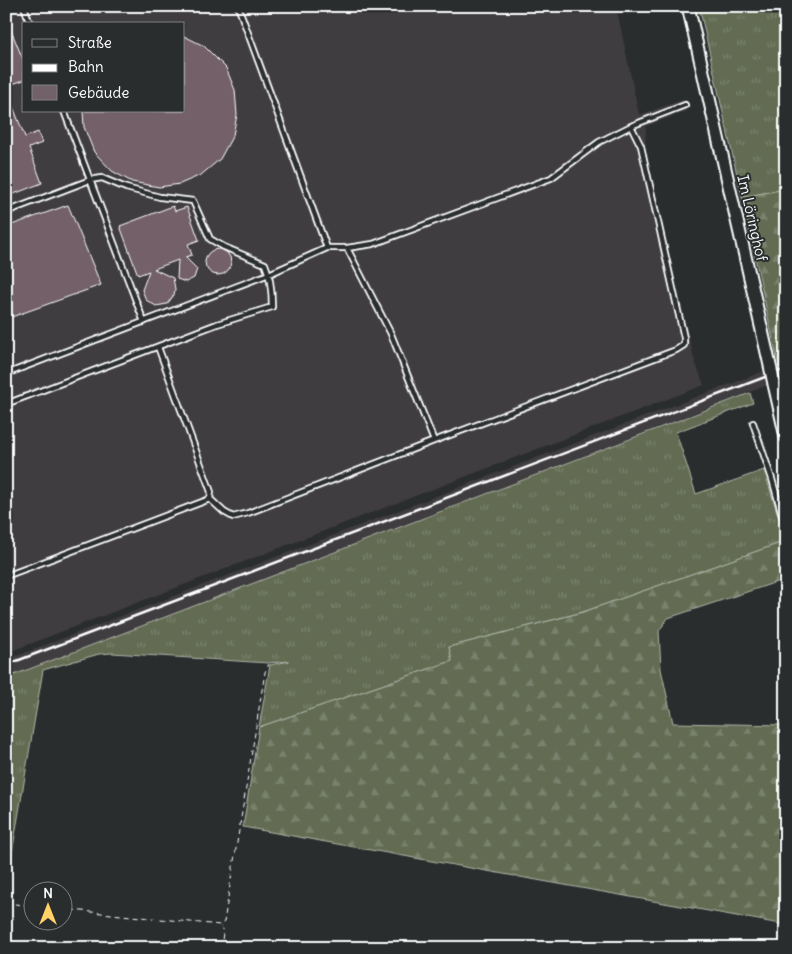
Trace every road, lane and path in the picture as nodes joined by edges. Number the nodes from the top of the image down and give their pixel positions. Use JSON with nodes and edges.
{"nodes":[{"id":1,"x":24,"y":6,"type":"edge"},
{"id":2,"x":238,"y":6,"type":"edge"},
{"id":3,"x":688,"y":6,"type":"edge"},
{"id":4,"x":29,"y":22,"type":"edge"},
{"id":5,"x":685,"y":105,"type":"dead end"},
{"id":6,"x":64,"y":112,"type":"edge"},
{"id":7,"x":631,"y":126,"type":"junction"},
{"id":8,"x":90,"y":180,"type":"junction"},
{"id":9,"x":6,"y":212,"type":"edge"},
{"id":10,"x":326,"y":248,"type":"junction"},
{"id":11,"x":347,"y":248,"type":"junction"},
{"id":12,"x":269,"y":274,"type":"junction"},
{"id":13,"x":144,"y":322,"type":"junction"},
{"id":14,"x":158,"y":347,"type":"junction"},
{"id":15,"x":6,"y":374,"type":"edge"},
{"id":16,"x":6,"y":404,"type":"edge"},
{"id":17,"x":753,"y":423,"type":"dead end"},
{"id":18,"x":786,"y":436,"type":"edge"},
{"id":19,"x":434,"y":440,"type":"junction"},
{"id":20,"x":210,"y":499,"type":"junction"},
{"id":21,"x":786,"y":528,"type":"edge"},
{"id":22,"x":6,"y":576,"type":"edge"},
{"id":23,"x":268,"y":664,"type":"dead end"},
{"id":24,"x":6,"y":903,"type":"edge"},
{"id":25,"x":22,"y":905,"type":"edge"},
{"id":26,"x":72,"y":910,"type":"edge"},
{"id":27,"x":220,"y":926,"type":"junction"},
{"id":28,"x":221,"y":948,"type":"edge"}],
"edges":[{"from":1,"to":4,"type":"lane"},
{"from":2,"to":10,"type":"lane"},
{"from":3,"to":18,"type":"street","name":"Im Löringhof","bridge":true},
{"from":5,"to":7,"type":"lane"},
{"from":6,"to":8,"type":"lane"},
{"from":7,"to":11,"type":"lane"},
{"from":7,"to":19,"type":"lane"},
{"from":8,"to":9,"type":"lane"},
{"from":8,"to":12,"type":"lane"},
{"from":8,"to":13,"type":"lane"},
{"from":10,"to":11,"type":"lane"},
{"from":10,"to":12,"type":"lane"},
{"from":11,"to":19,"type":"lane"},
{"from":12,"to":13,"type":"lane"},
{"from":12,"to":14,"type":"lane"},
{"from":13,"to":15,"type":"lane"},
{"from":14,"to":16,"type":"lane"},
{"from":14,"to":20,"type":"lane"},
{"from":17,"to":21,"type":"lane"},
{"from":19,"to":20,"type":"lane"},
{"from":20,"to":22,"type":"lane"},
{"from":23,"to":27,"type":"path"},
{"from":24,"to":25,"type":"path"},
{"from":26,"to":27,"type":"path"},
{"from":27,"to":28,"type":"path"}]}
